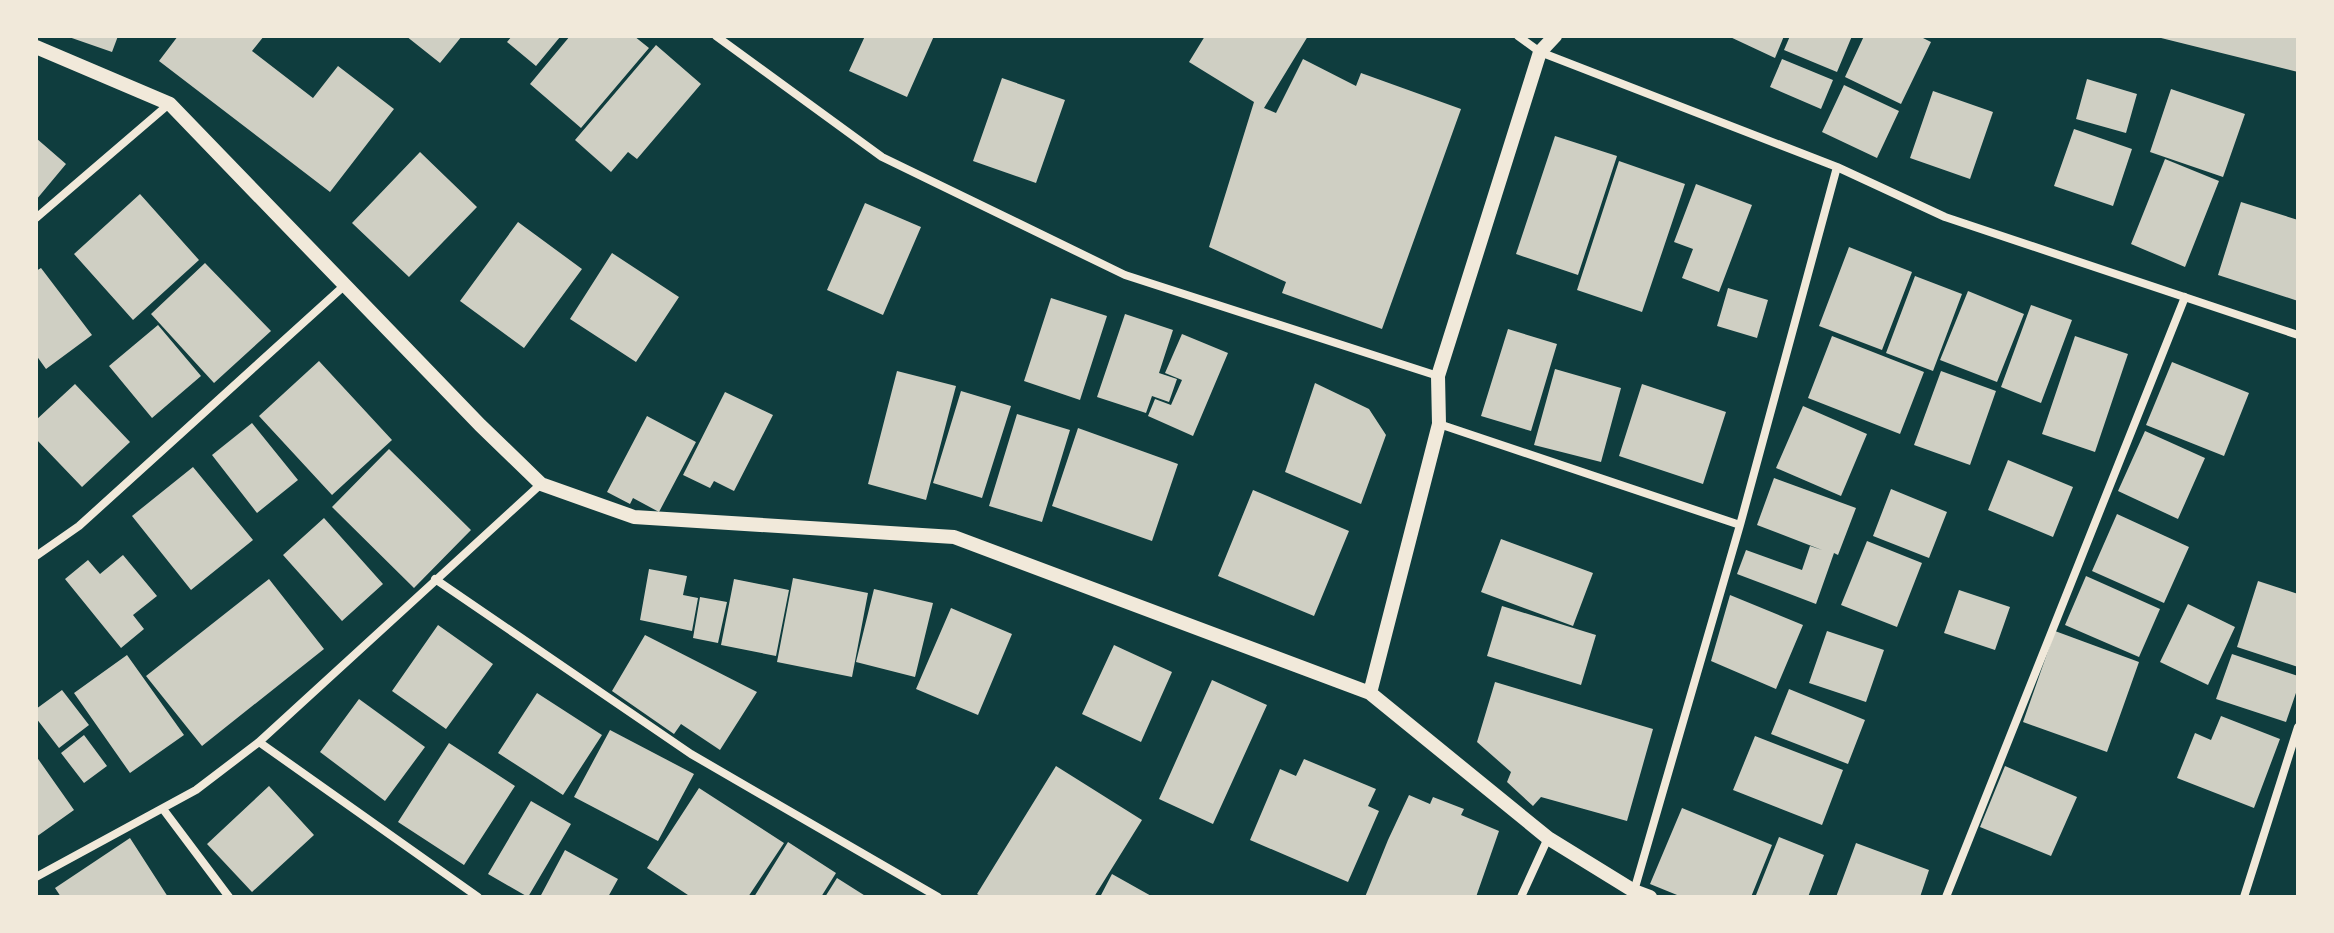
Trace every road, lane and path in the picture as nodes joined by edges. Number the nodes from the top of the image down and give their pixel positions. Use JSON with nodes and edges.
{"nodes":[{"id":1,"x":716,"y":36,"type":"edge"},
{"id":2,"x":1518,"y":36,"type":"edge"},
{"id":3,"x":1555,"y":36,"type":"edge"},
{"id":4,"x":36,"y":47,"type":"edge"},
{"id":5,"x":1540,"y":52,"type":"junction"},
{"id":6,"x":170,"y":104,"type":"junction"},
{"id":7,"x":1837,"y":167,"type":"junction"},
{"id":8,"x":36,"y":218,"type":"edge"},
{"id":9,"x":345,"y":285,"type":"junction"},
{"id":10,"x":2185,"y":297,"type":"junction"},
{"id":11,"x":2298,"y":335,"type":"edge"},
{"id":12,"x":1438,"y":376,"type":"junction"},
{"id":13,"x":1439,"y":424,"type":"junction"},
{"id":14,"x":541,"y":484,"type":"junction"},
{"id":15,"x":1740,"y":525,"type":"junction"},
{"id":16,"x":36,"y":556,"type":"edge"},
{"id":17,"x":435,"y":579,"type":"junction"},
{"id":18,"x":1370,"y":693,"type":"junction"},
{"id":19,"x":2298,"y":727,"type":"edge"},
{"id":20,"x":259,"y":742,"type":"junction"},
{"id":21,"x":163,"y":809,"type":"junction"},
{"id":22,"x":1548,"y":838,"type":"junction"},
{"id":23,"x":36,"y":877,"type":"edge"},
{"id":24,"x":1634,"y":891,"type":"junction"},
{"id":25,"x":229,"y":897,"type":"edge"},
{"id":26,"x":478,"y":897,"type":"edge"},
{"id":27,"x":938,"y":897,"type":"edge"},
{"id":28,"x":1521,"y":897,"type":"edge"},
{"id":29,"x":1650,"y":897,"type":"edge"},
{"id":30,"x":1946,"y":897,"type":"edge"},
{"id":31,"x":2244,"y":897,"type":"edge"}],
"edges":[{"from":1,"to":12,"type":"street"},
{"from":2,"to":5,"type":"street"},
{"from":3,"to":5,"type":"street"},
{"from":4,"to":6,"type":"street"},
{"from":5,"to":7,"type":"street"},
{"from":5,"to":12,"type":"street"},
{"from":6,"to":8,"type":"street"},
{"from":6,"to":9,"type":"street"},
{"from":7,"to":10,"type":"street"},
{"from":7,"to":15,"type":"street"},
{"from":9,"to":14,"type":"street"},
{"from":9,"to":16,"type":"street"},
{"from":10,"to":11,"type":"street"},
{"from":10,"to":30,"type":"street"},
{"from":12,"to":13,"type":"street"},
{"from":13,"to":15,"type":"street"},
{"from":13,"to":18,"type":"street"},
{"from":14,"to":17,"type":"street"},
{"from":14,"to":18,"type":"street"},
{"from":15,"to":24,"type":"street"},
{"from":17,"to":20,"type":"street"},
{"from":17,"to":27,"type":"street"},
{"from":18,"to":22,"type":"street"},
{"from":19,"to":31,"type":"street"},
{"from":20,"to":21,"type":"street"},
{"from":20,"to":26,"type":"street"},
{"from":21,"to":23,"type":"street"},
{"from":21,"to":25,"type":"street"},
{"from":22,"to":24,"type":"street"},
{"from":22,"to":28,"type":"street"},
{"from":24,"to":29,"type":"street"}]}
